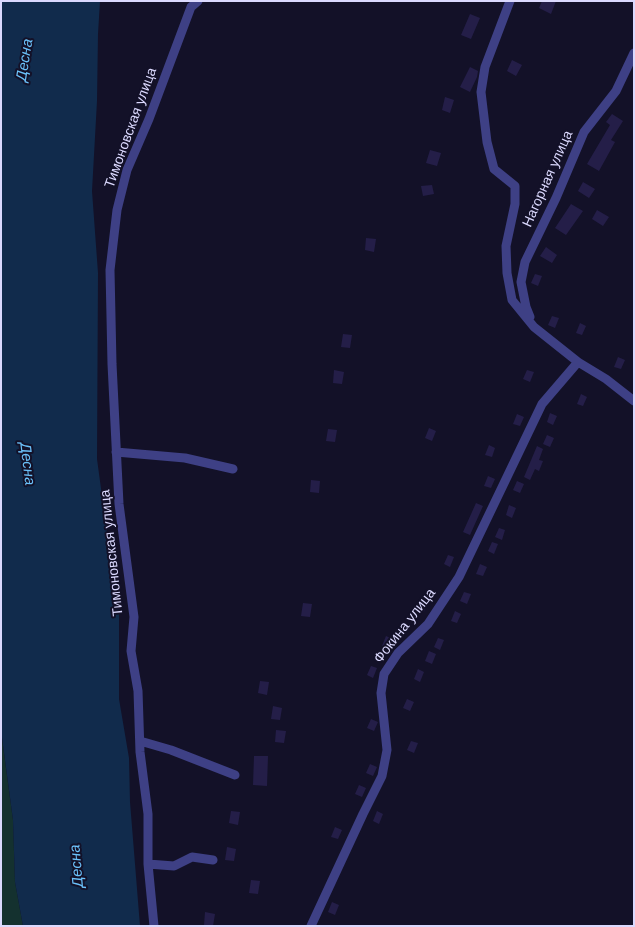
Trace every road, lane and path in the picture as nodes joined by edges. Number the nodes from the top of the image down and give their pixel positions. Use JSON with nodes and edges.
{"nodes":[{"id":1,"x":198,"y":1,"type":"edge"},
{"id":2,"x":510,"y":1,"type":"edge"},
{"id":3,"x":634,"y":53,"type":"edge"},
{"id":4,"x":534,"y":327,"type":"junction"},
{"id":5,"x":578,"y":362,"type":"junction"},
{"id":6,"x":634,"y":401,"type":"edge"},
{"id":7,"x":116,"y":452,"type":"junction"},
{"id":8,"x":233,"y":469,"type":"dead end"},
{"id":9,"x":140,"y":742,"type":"junction"},
{"id":10,"x":235,"y":775,"type":"dead end"},
{"id":11,"x":213,"y":860,"type":"dead end"},
{"id":12,"x":148,"y":864,"type":"junction"},
{"id":13,"x":154,"y":926,"type":"edge"},
{"id":14,"x":312,"y":926,"type":"edge"}],
"edges":[{"from":1,"to":7,"type":"street","name":"Тимоновская улица"},
{"from":2,"to":4,"type":"street"},
{"from":3,"to":4,"type":"street","name":"Нагорная улица"},
{"from":4,"to":5,"type":"street"},
{"from":5,"to":6,"type":"street"},
{"from":5,"to":14,"type":"street","name":"Фокина улица"},
{"from":7,"to":8,"type":"street"},
{"from":7,"to":9,"type":"street","name":"Тимоновская улица"},
{"from":9,"to":10,"type":"street"},
{"from":9,"to":12,"type":"street","name":"Тимоновская улица"},
{"from":11,"to":12,"type":"street"},
{"from":12,"to":13,"type":"street","name":"Тимоновская улица"}]}
